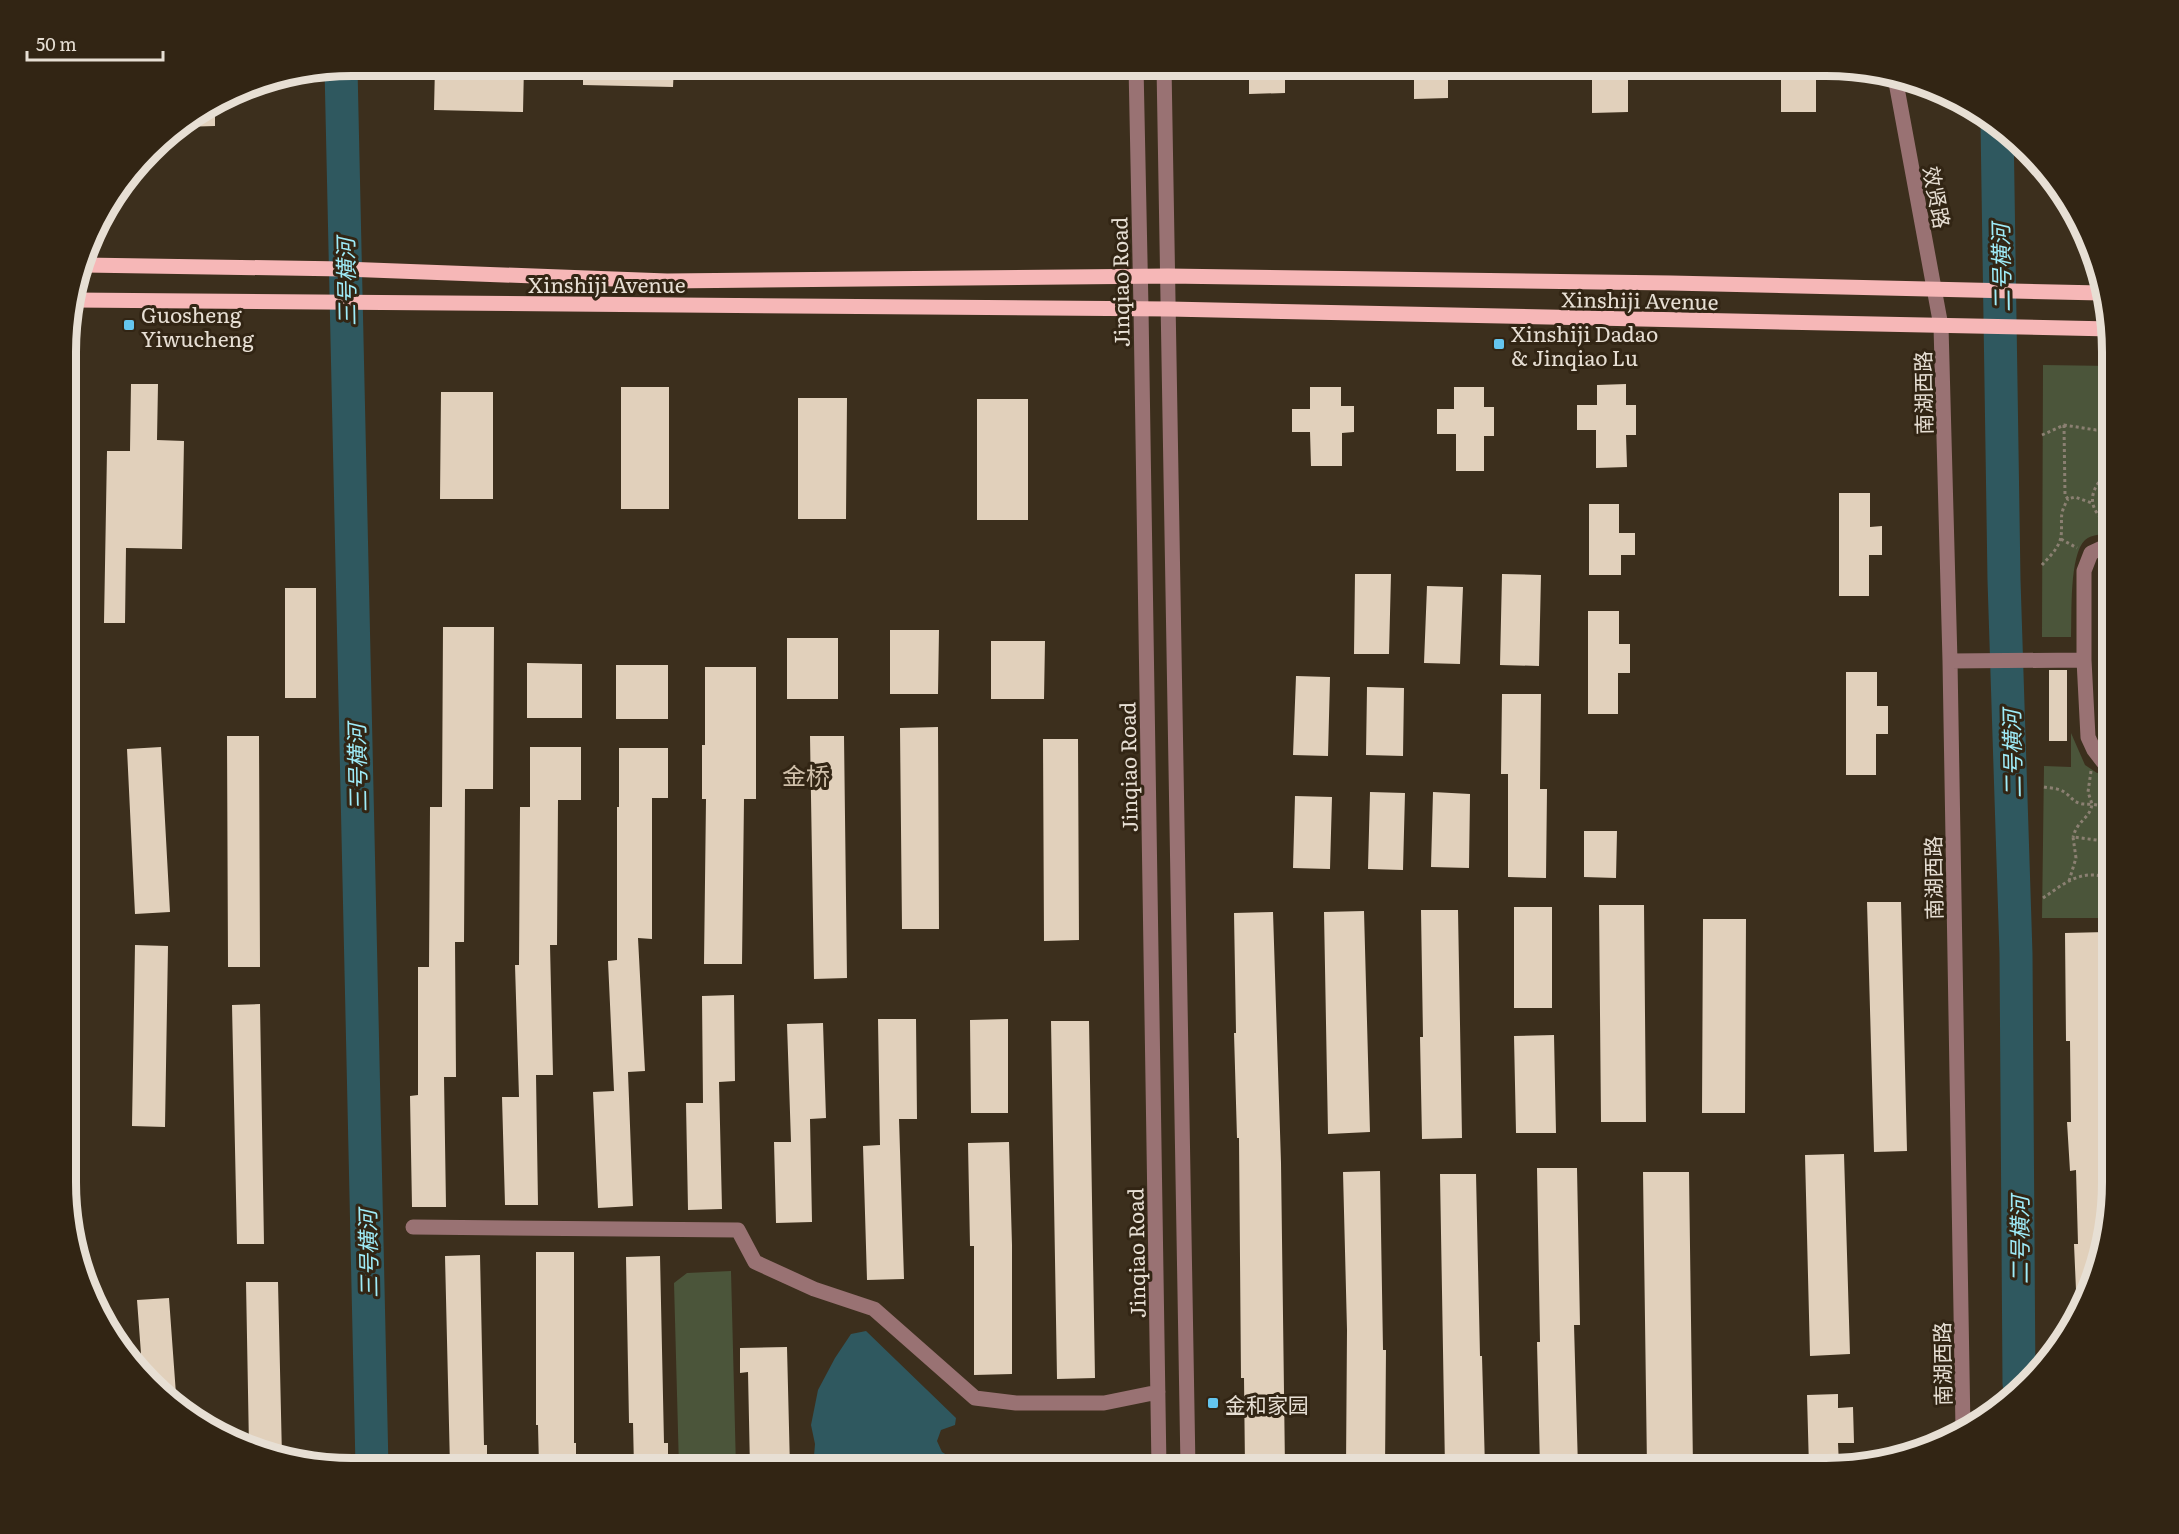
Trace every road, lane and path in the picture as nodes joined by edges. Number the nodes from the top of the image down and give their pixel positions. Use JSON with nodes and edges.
{"nodes":[{"id":1,"x":1136,"y":77,"type":"edge"},
{"id":2,"x":1164,"y":77,"type":"edge"},
{"id":3,"x":1897,"y":86,"type":"edge"},
{"id":4,"x":91,"y":265,"type":"edge"},
{"id":5,"x":1140,"y":276,"type":"junction"},
{"id":6,"x":1168,"y":276,"type":"junction"},
{"id":7,"x":1935,"y":289,"type":"junction"},
{"id":8,"x":2096,"y":293,"type":"edge"},
{"id":9,"x":82,"y":300,"type":"edge"},
{"id":10,"x":1141,"y":308,"type":"junction"},
{"id":11,"x":1169,"y":309,"type":"junction"},
{"id":12,"x":1941,"y":326,"type":"junction"},
{"id":13,"x":2101,"y":329,"type":"edge"},
{"id":14,"x":2064,"y":425,"type":"junction"},
{"id":15,"x":2102,"y":430,"type":"edge"},
{"id":16,"x":2042,"y":435,"type":"dead end"},
{"id":17,"x":2102,"y":479,"type":"edge"},
{"id":18,"x":2068,"y":499,"type":"junction"},
{"id":19,"x":2092,"y":503,"type":"junction"},
{"id":20,"x":2102,"y":518,"type":"edge"},
{"id":21,"x":2061,"y":539,"type":"junction"},
{"id":22,"x":2102,"y":548,"type":"edge"},
{"id":23,"x":2080,"y":549,"type":"dead end"},
{"id":24,"x":2042,"y":565,"type":"dead end"},
{"id":25,"x":2084,"y":660,"type":"junction"},
{"id":26,"x":1950,"y":662,"type":"junction"},
{"id":27,"x":2102,"y":760,"type":"edge"},
{"id":28,"x":2092,"y":770,"type":"dead end"},
{"id":29,"x":2044,"y":787,"type":"dead end"},
{"id":30,"x":2092,"y":804,"type":"junction"},
{"id":31,"x":2102,"y":806,"type":"edge"},
{"id":32,"x":2073,"y":837,"type":"junction"},
{"id":33,"x":2102,"y":841,"type":"edge"},
{"id":34,"x":2102,"y":878,"type":"edge"},
{"id":35,"x":2069,"y":881,"type":"junction"},
{"id":36,"x":2043,"y":898,"type":"dead end"},
{"id":37,"x":413,"y":1227,"type":"dead end"},
{"id":38,"x":1158,"y":1392,"type":"junction"},
{"id":39,"x":1963,"y":1421,"type":"edge"},
{"id":40,"x":1159,"y":1458,"type":"edge"},
{"id":41,"x":1188,"y":1458,"type":"edge"}],
"edges":[{"from":1,"to":5,"type":"street","name":"Jinqiao Road"},
{"from":2,"to":6,"type":"street"},
{"from":3,"to":7,"type":"street","name":"效贤路"},
{"from":4,"to":5,"type":"main road","name":"Xinshiji Avenue"},
{"from":5,"to":6,"type":"main road","name":"Xinshiji Avenue"},
{"from":5,"to":10,"type":"street","name":"Jinqiao Road"},
{"from":6,"to":7,"type":"main road","name":"Xinshiji Avenue"},
{"from":6,"to":11,"type":"street"},
{"from":7,"to":8,"type":"main road","name":"Xinshiji Avenue"},
{"from":7,"to":12,"type":"street","name":"效贤路"},
{"from":9,"to":10,"type":"main road","name":"Xinshiji Avenue"},
{"from":10,"to":11,"type":"main road","name":"Xinshiji Avenue"},
{"from":10,"to":38,"type":"street","name":"Jinqiao Road"},
{"from":11,"to":12,"type":"main road","name":"Xinshiji Avenue"},
{"from":11,"to":41,"type":"street"},
{"from":12,"to":13,"type":"main road","name":"Xinshiji Avenue"},
{"from":12,"to":26,"type":"street","name":"南湖西路"},
{"from":14,"to":15,"type":"path"},
{"from":14,"to":16,"type":"path"},
{"from":14,"to":18,"type":"path"},
{"from":17,"to":19,"type":"path"},
{"from":18,"to":19,"type":"path"},
{"from":18,"to":21,"type":"path"},
{"from":19,"to":20,"type":"path"},
{"from":21,"to":23,"type":"path"},
{"from":21,"to":24,"type":"path"},
{"from":22,"to":25,"type":"street"},
{"from":25,"to":26,"type":"street"},
{"from":25,"to":27,"type":"street"},
{"from":26,"to":39,"type":"street","name":"南湖西路"},
{"from":28,"to":30,"type":"path"},
{"from":29,"to":30,"type":"path"},
{"from":30,"to":31,"type":"path"},
{"from":30,"to":32,"type":"path"},
{"from":32,"to":33,"type":"path"},
{"from":32,"to":35,"type":"path"},
{"from":34,"to":35,"type":"path"},
{"from":35,"to":36,"type":"path"},
{"from":37,"to":38,"type":"street"},
{"from":38,"to":40,"type":"street","name":"Jinqiao Road"}]}
